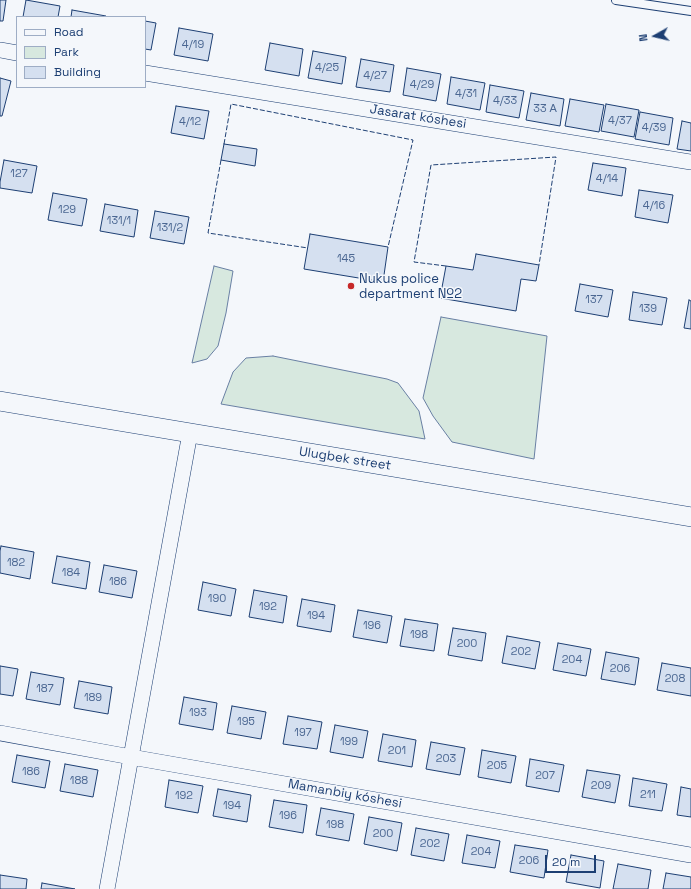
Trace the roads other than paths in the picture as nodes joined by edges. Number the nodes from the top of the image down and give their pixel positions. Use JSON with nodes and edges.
{"nodes":[{"id":1,"x":616,"y":0,"type":"edge"},
{"id":2,"x":691,"y":12,"type":"edge"},
{"id":3,"x":0,"y":50,"type":"edge"},
{"id":4,"x":16,"y":53,"type":"edge"},
{"id":5,"x":146,"y":73,"type":"edge"},
{"id":6,"x":691,"y":162,"type":"edge"},
{"id":7,"x":0,"y":401,"type":"edge"},
{"id":8,"x":190,"y":433,"type":"junction"},
{"id":9,"x":691,"y":517,"type":"edge"},
{"id":10,"x":0,"y":733,"type":"edge"},
{"id":11,"x":131,"y":757,"type":"junction"},
{"id":12,"x":691,"y":855,"type":"edge"},
{"id":13,"x":107,"y":889,"type":"edge"}],
"edges":[{"from":1,"to":2,"type":"lane"},
{"from":3,"to":4,"type":"street"},
{"from":5,"to":6,"type":"street","name":"Jasarat kóshesi"},
{"from":7,"to":8,"type":"street","name":"Ulugbek street"},
{"from":8,"to":9,"type":"street","name":"Ulugbek street"},
{"from":8,"to":11,"type":"street"},
{"from":10,"to":11,"type":"street","name":"Mamanbiy kóshesi"},
{"from":11,"to":12,"type":"street","name":"Mamanbiy kóshesi"},
{"from":11,"to":13,"type":"street"}]}
